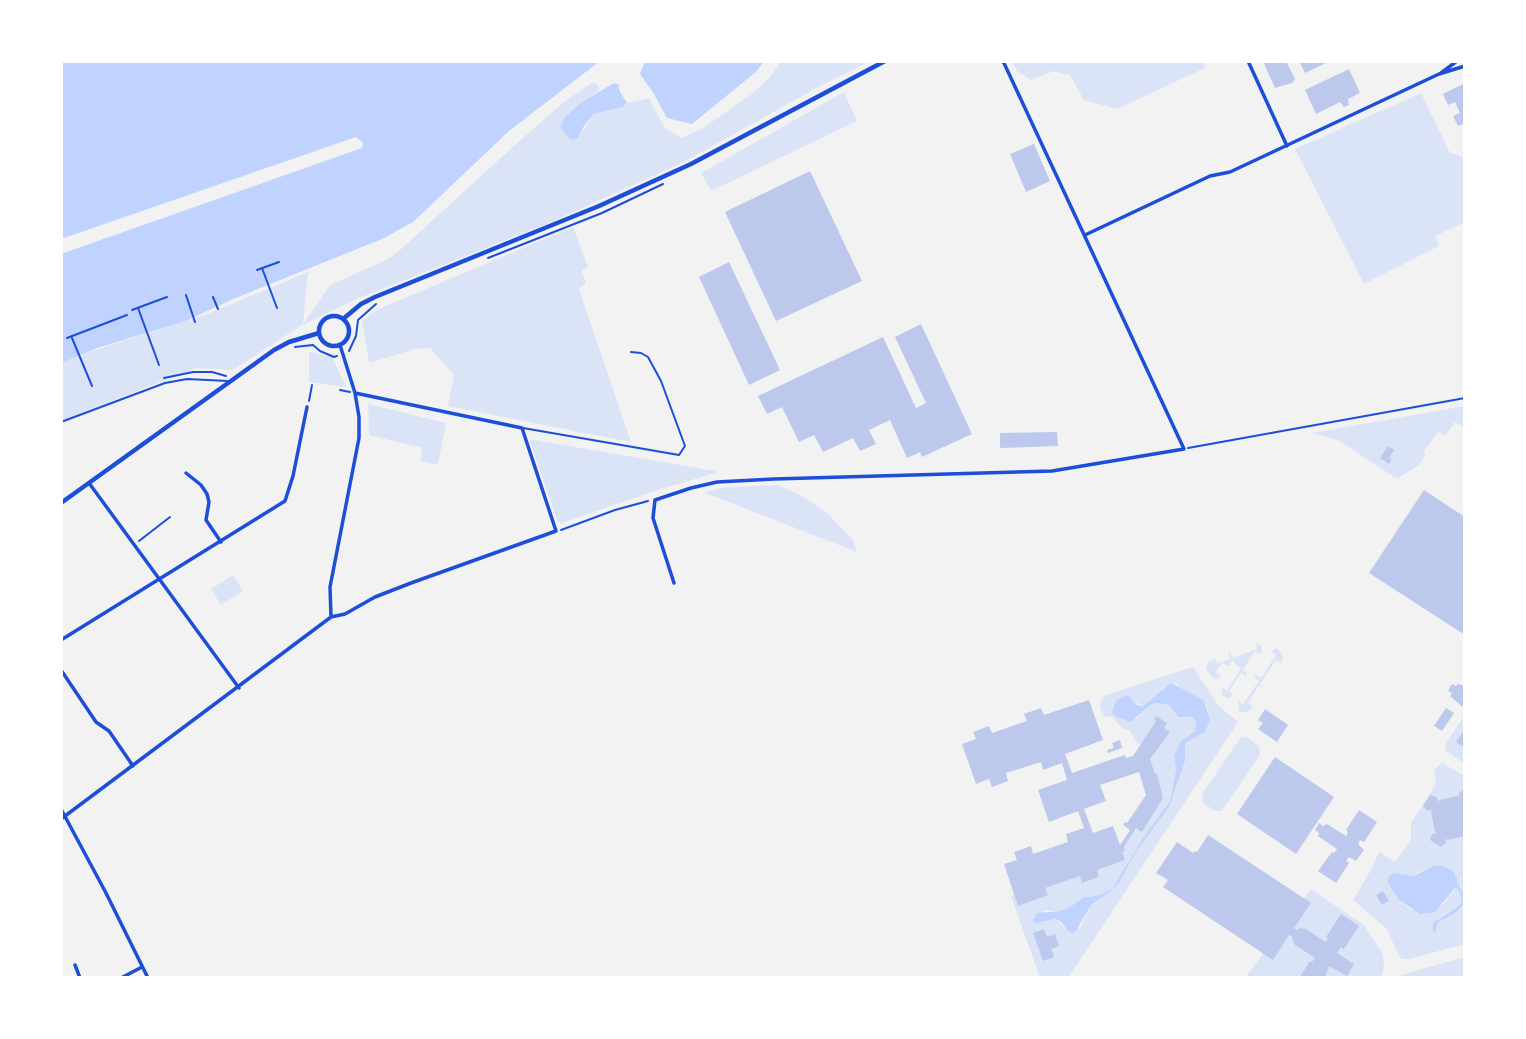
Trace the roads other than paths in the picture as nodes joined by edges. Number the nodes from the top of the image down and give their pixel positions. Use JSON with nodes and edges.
{"nodes":[{"id":1,"x":886,"y":61,"type":"edge"},
{"id":2,"x":1003,"y":61,"type":"edge"},
{"id":3,"x":1248,"y":61,"type":"edge"},
{"id":4,"x":1457,"y":61,"type":"edge"},
{"id":5,"x":1465,"y":66,"type":"edge"},
{"id":6,"x":1439,"y":74,"type":"junction"},
{"id":7,"x":1287,"y":146,"type":"junction"},
{"id":8,"x":1085,"y":235,"type":"junction"},
{"id":9,"x":343,"y":319,"type":"junction"},
{"id":10,"x":319,"y":333,"type":"junction"},
{"id":11,"x":340,"y":345,"type":"junction"},
{"id":12,"x":631,"y":352,"type":"dead end"},
{"id":13,"x":229,"y":381,"type":"junction"},
{"id":14,"x":355,"y":393,"type":"junction"},
{"id":15,"x":307,"y":407,"type":"road end"},
{"id":16,"x":61,"y":422,"type":"edge"},
{"id":17,"x":522,"y":428,"type":"junction"},
{"id":18,"x":186,"y":473,"type":"dead end"},
{"id":19,"x":89,"y":483,"type":"junction"},
{"id":20,"x":61,"y":503,"type":"edge"},
{"id":21,"x":221,"y":542,"type":"junction"},
{"id":22,"x":160,"y":579,"type":"junction"},
{"id":23,"x":674,"y":583,"type":"dead end"},
{"id":24,"x":331,"y":617,"type":"junction"},
{"id":25,"x":61,"y":640,"type":"edge"},
{"id":26,"x":61,"y":670,"type":"edge"},
{"id":27,"x":239,"y":688,"type":"junction"},
{"id":28,"x":133,"y":766,"type":"junction"},
{"id":29,"x":61,"y":809,"type":"edge"},
{"id":30,"x":66,"y":816,"type":"junction"},
{"id":31,"x":61,"y":819,"type":"edge"},
{"id":32,"x":75,"y":965,"type":"dead end"},
{"id":33,"x":142,"y":967,"type":"junction"},
{"id":34,"x":80,"y":978,"type":"edge"},
{"id":35,"x":121,"y":978,"type":"edge"},
{"id":36,"x":148,"y":978,"type":"edge"}],
"edges":[{"from":1,"to":9,"type":"street"},
{"from":2,"to":8,"type":"street"},
{"from":3,"to":7,"type":"street"},
{"from":4,"to":6,"type":"street"},
{"from":5,"to":6,"type":"street"},
{"from":6,"to":7,"type":"street"},
{"from":7,"to":8,"type":"street"},
{"from":8,"to":23,"type":"street"},
{"from":9,"to":10,"type":"street"},
{"from":9,"to":11,"type":"street"},
{"from":10,"to":11,"type":"street"},
{"from":10,"to":13,"type":"street"},
{"from":11,"to":14,"type":"street"},
{"from":12,"to":17,"type":"lane"},
{"from":13,"to":16,"type":"lane"},
{"from":13,"to":19,"type":"street"},
{"from":14,"to":17,"type":"street"},
{"from":14,"to":24,"type":"street"},
{"from":15,"to":21,"type":"street"},
{"from":17,"to":24,"type":"street"},
{"from":18,"to":21,"type":"street"},
{"from":19,"to":20,"type":"street"},
{"from":19,"to":22,"type":"street"},
{"from":21,"to":22,"type":"street"},
{"from":22,"to":25,"type":"street"},
{"from":22,"to":27,"type":"street"},
{"from":24,"to":27,"type":"street"},
{"from":26,"to":28,"type":"street"},
{"from":27,"to":28,"type":"street"},
{"from":28,"to":30,"type":"street"},
{"from":29,"to":30,"type":"street"},
{"from":30,"to":31,"type":"street"},
{"from":30,"to":33,"type":"street"},
{"from":32,"to":34,"type":"street"},
{"from":33,"to":35,"type":"street"},
{"from":33,"to":36,"type":"street"}]}
